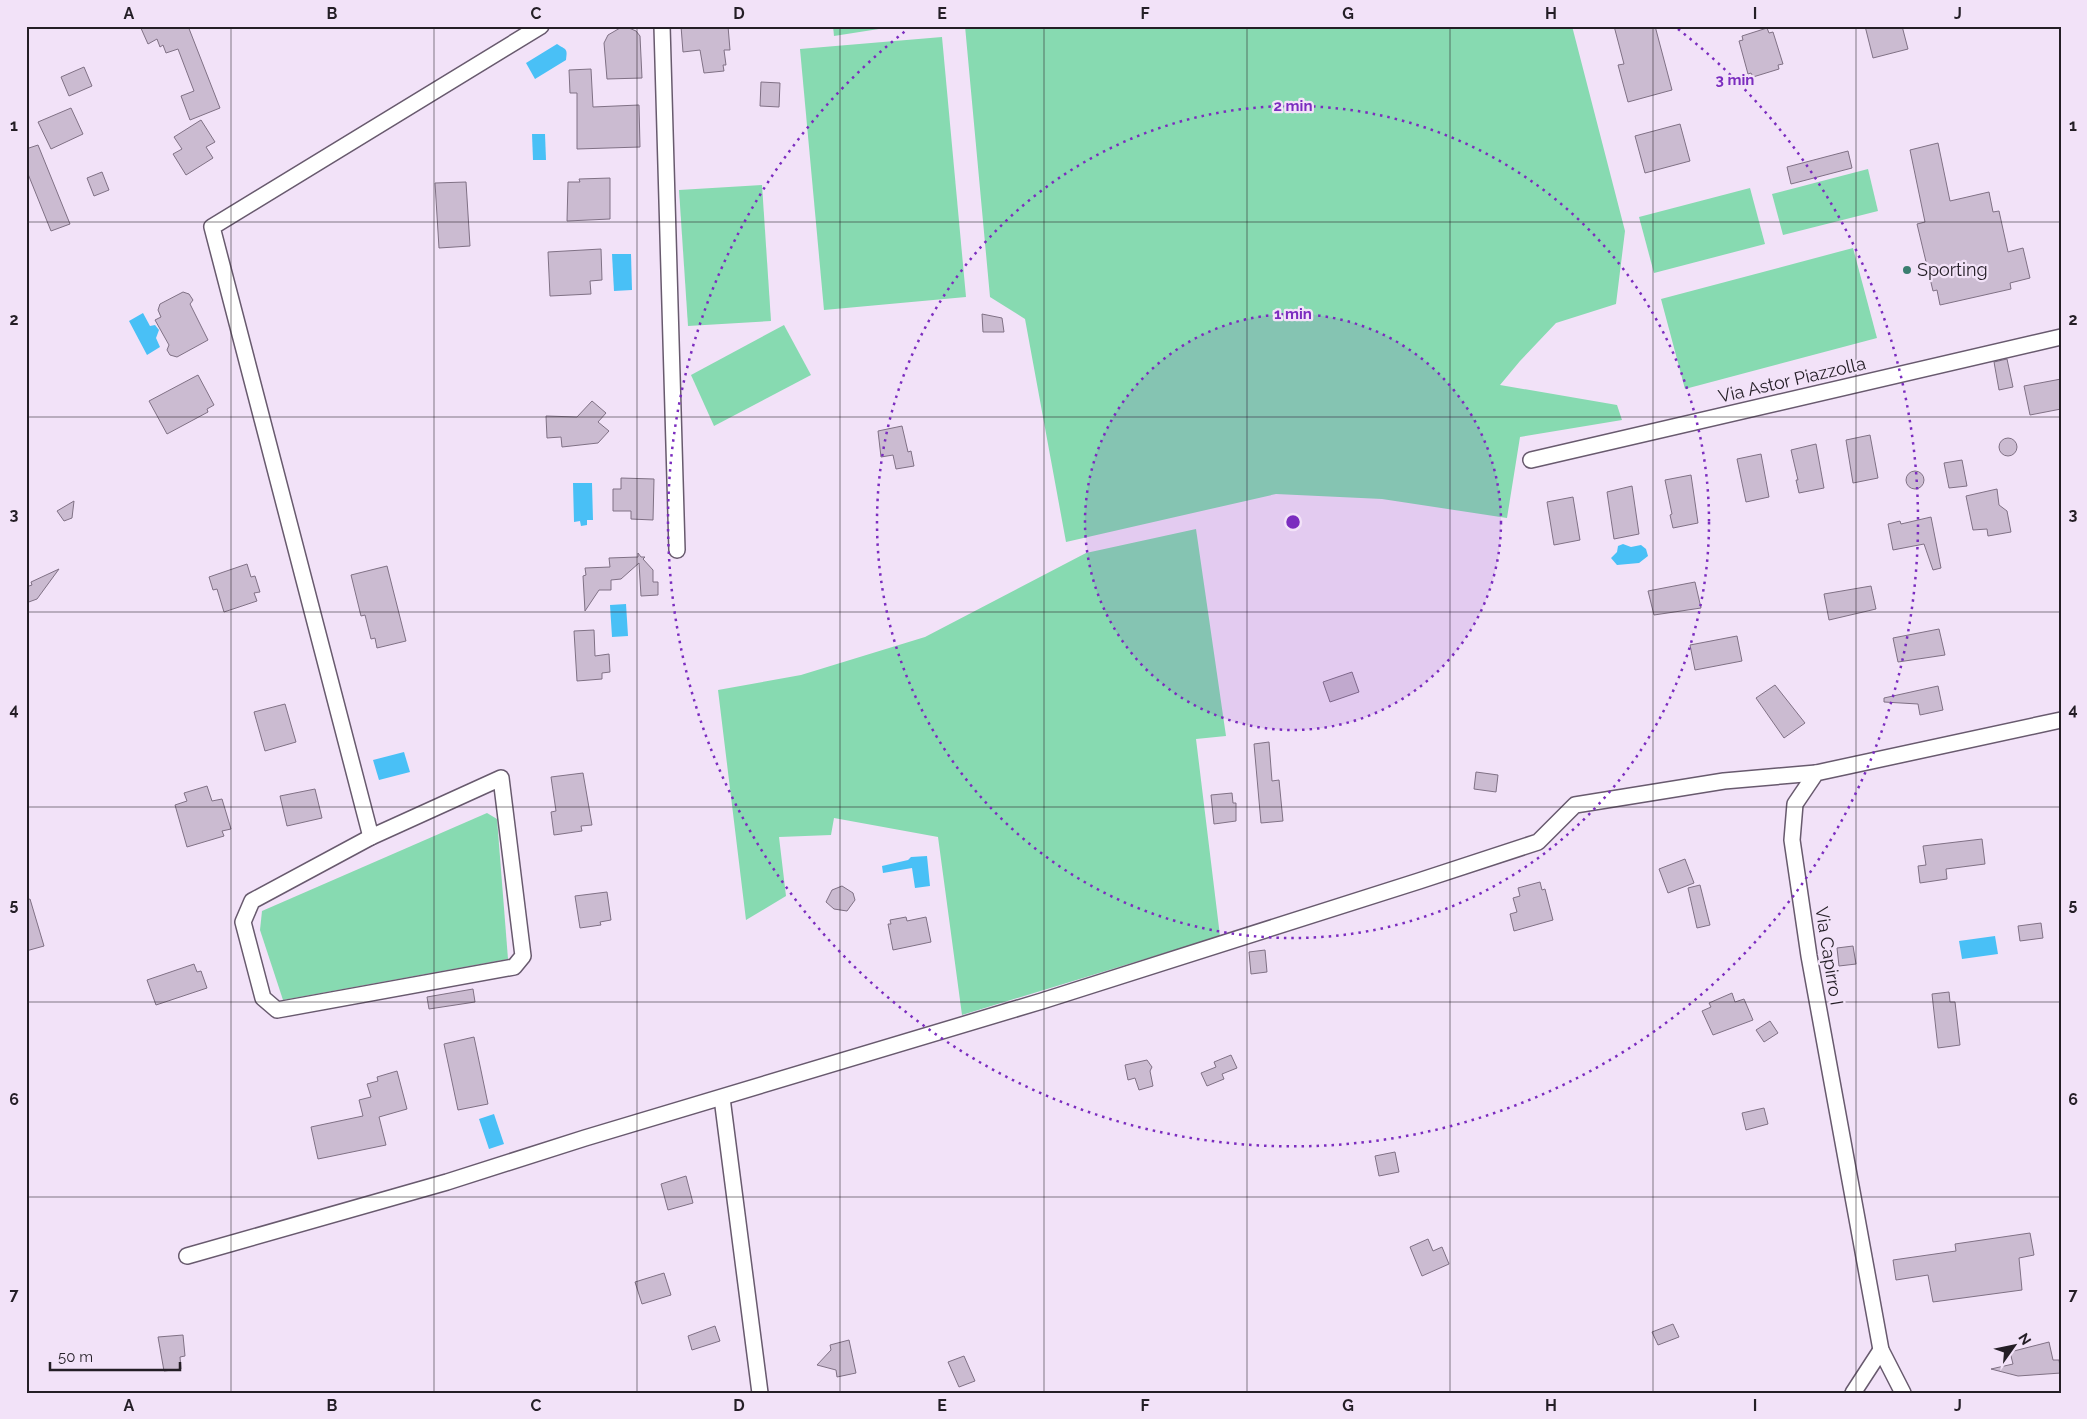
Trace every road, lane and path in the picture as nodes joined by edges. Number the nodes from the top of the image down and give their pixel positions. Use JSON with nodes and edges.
{"nodes":[{"id":1,"x":541,"y":26,"type":"edge"},
{"id":2,"x":662,"y":26,"type":"edge"},
{"id":3,"x":2061,"y":337,"type":"edge"},
{"id":4,"x":1531,"y":460,"type":"dead end"},
{"id":5,"x":678,"y":550,"type":"dead end"},
{"id":6,"x":2061,"y":720,"type":"edge"},
{"id":7,"x":1816,"y":773,"type":"junction"},
{"id":8,"x":370,"y":837,"type":"junction"},
{"id":9,"x":722,"y":1098,"type":"junction"},
{"id":10,"x":188,"y":1256,"type":"dead end"},
{"id":11,"x":1881,"y":1350,"type":"junction"},
{"id":12,"x":760,"y":1393,"type":"edge"},
{"id":13,"x":1853,"y":1393,"type":"edge"},
{"id":14,"x":1903,"y":1393,"type":"edge"}],
"edges":[{"from":1,"to":8,"type":"street"},
{"from":2,"to":5,"type":"street"},
{"from":3,"to":4,"type":"street","name":"Via Astor Piazzolla"},
{"from":6,"to":7,"type":"street"},
{"from":7,"to":9,"type":"street"},
{"from":7,"to":11,"type":"street","name":"Via Capirro I"},
{"from":8,"to":8,"type":"street"},
{"from":9,"to":10,"type":"street"},
{"from":9,"to":12,"type":"street"},
{"from":11,"to":13,"type":"street"},
{"from":11,"to":14,"type":"street","name":"Via Capirro I"}]}
